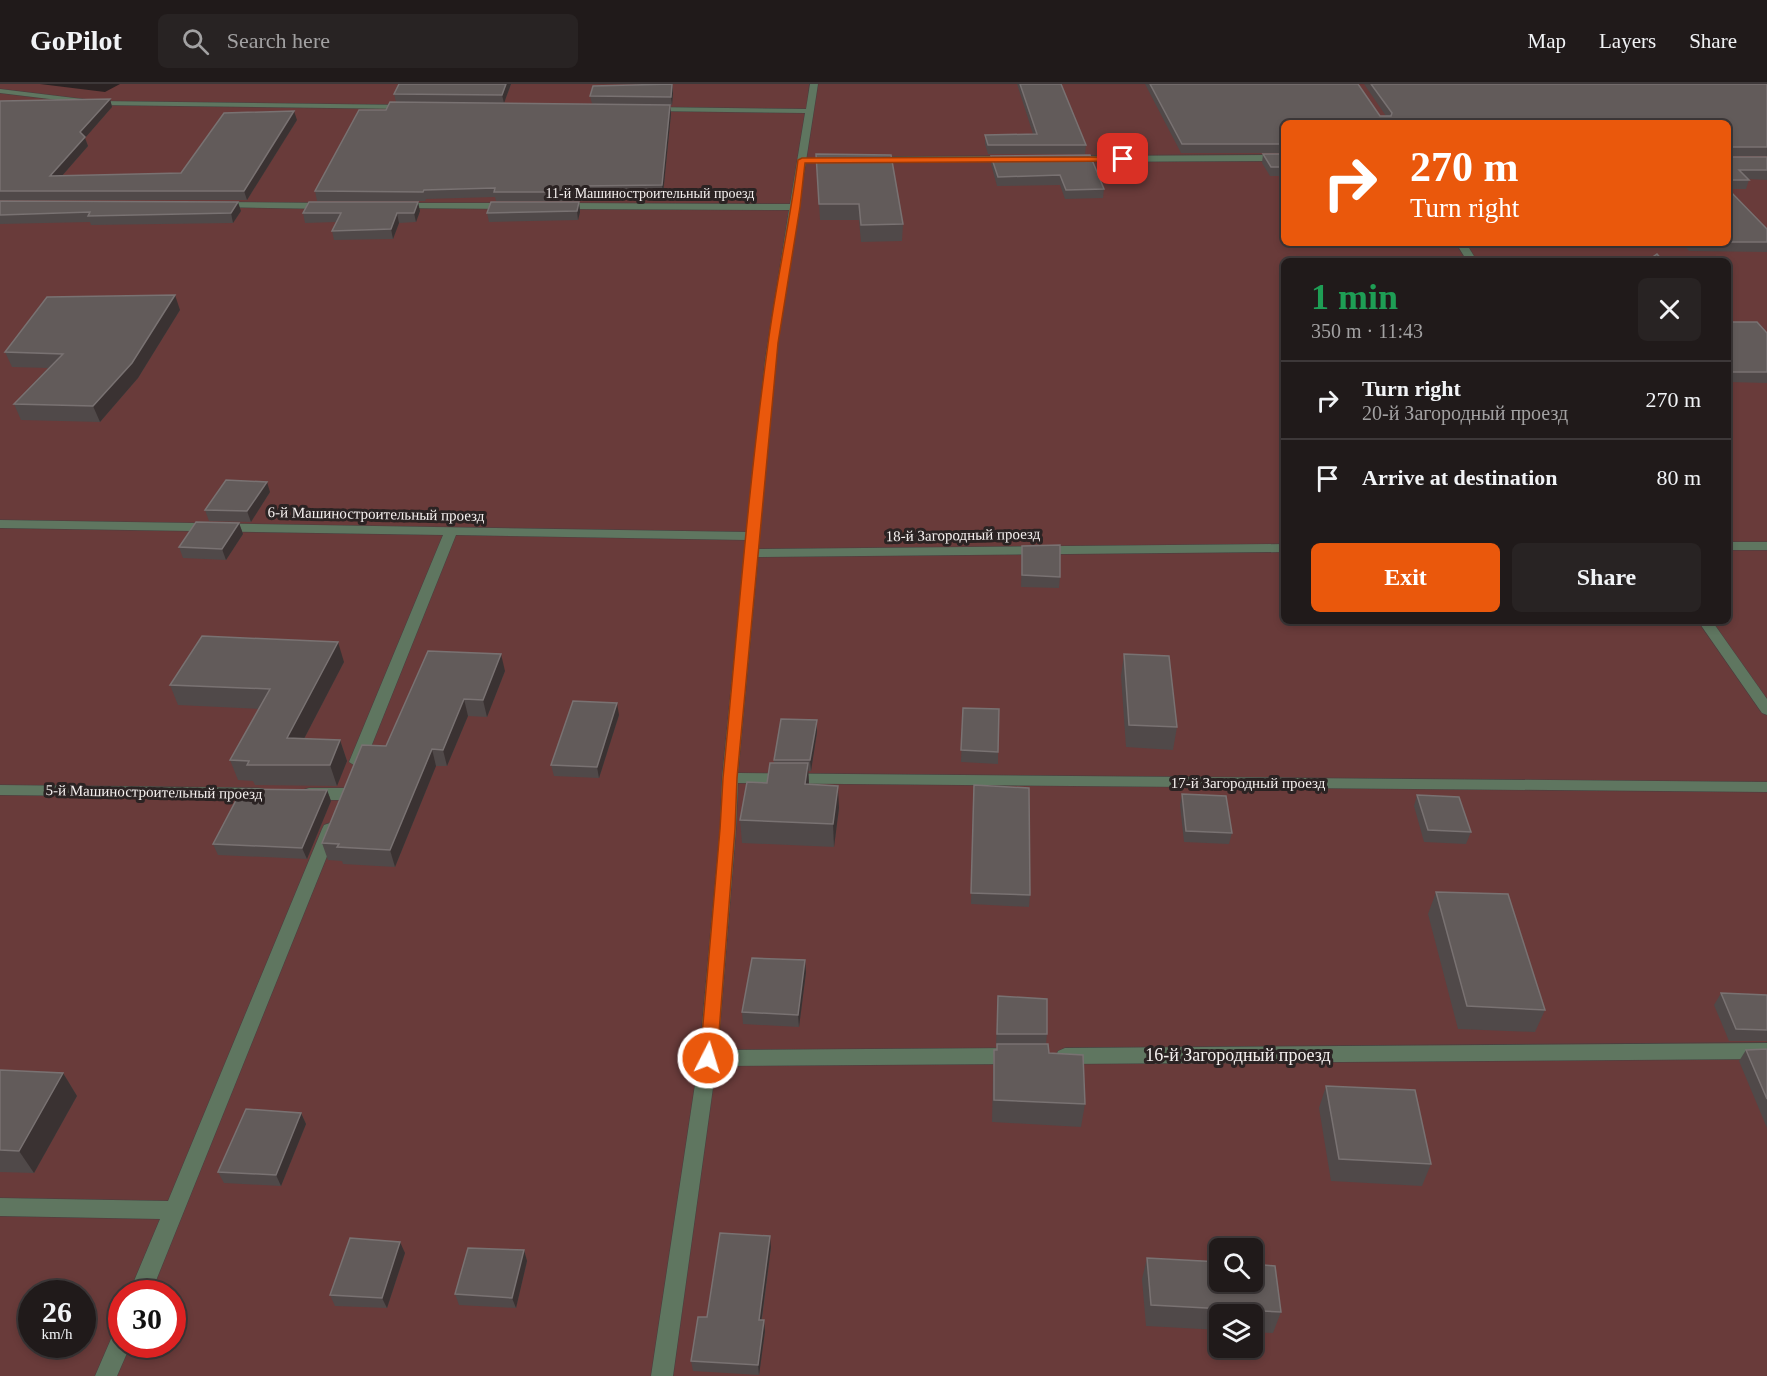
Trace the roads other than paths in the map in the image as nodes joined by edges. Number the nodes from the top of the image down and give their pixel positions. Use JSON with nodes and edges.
{"nodes":[{"id":1,"x":814,"y":84,"type":"edge"},
{"id":2,"x":0,"y":91,"type":"edge"},
{"id":3,"x":419,"y":107,"type":"edge"},
{"id":4,"x":644,"y":109,"type":"edge"},
{"id":5,"x":809,"y":111,"type":"junction"},
{"id":6,"x":1025,"y":159,"type":"edge"},
{"id":7,"x":1060,"y":159,"type":"edge"},
{"id":8,"x":1281,"y":159,"type":"edge"},
{"id":9,"x":860,"y":160,"type":"edge"},
{"id":10,"x":214,"y":205,"type":"edge"},
{"id":11,"x":333,"y":206,"type":"edge"},
{"id":12,"x":392,"y":206,"type":"edge"},
{"id":13,"x":523,"y":206,"type":"edge"},
{"id":14,"x":547,"y":206,"type":"edge"},
{"id":15,"x":796,"y":207,"type":"junction"},
{"id":16,"x":0,"y":524,"type":"edge"},
{"id":17,"x":451,"y":531,"type":"junction"},
{"id":18,"x":752,"y":536,"type":"junction"},
{"id":19,"x":1731,"y":546,"type":"edge"},
{"id":20,"x":1767,"y":546,"type":"edge"},
{"id":21,"x":1281,"y":548,"type":"edge"},
{"id":22,"x":750,"y":553,"type":"junction"},
{"id":23,"x":1707,"y":624,"type":"edge"},
{"id":24,"x":1767,"y":710,"type":"edge"},
{"id":25,"x":730,"y":778,"type":"junction"},
{"id":26,"x":1767,"y":788,"type":"edge"},
{"id":27,"x":0,"y":790,"type":"edge"},
{"id":28,"x":273,"y":793,"type":"edge"},
{"id":29,"x":296,"y":793,"type":"edge"},
{"id":30,"x":344,"y":794,"type":"junction"},
{"id":31,"x":1767,"y":1051,"type":"edge"},
{"id":32,"x":708,"y":1058,"type":"junction"},
{"id":33,"x":0,"y":1208,"type":"edge"},
{"id":34,"x":174,"y":1210,"type":"junction"},
{"id":35,"x":145,"y":1280,"type":"edge"},
{"id":36,"x":114,"y":1358,"type":"edge"},
{"id":37,"x":106,"y":1376,"type":"edge"},
{"id":38,"x":662,"y":1376,"type":"edge"}],
"edges":[{"from":1,"to":5,"type":"street"},
{"from":2,"to":3,"type":"street"},
{"from":4,"to":5,"type":"street"},
{"from":5,"to":15,"type":"street"},
{"from":6,"to":9,"type":"street"},
{"from":7,"to":8,"type":"street"},
{"from":10,"to":11,"type":"street"},
{"from":12,"to":13,"type":"street"},
{"from":14,"to":15,"type":"street","name":"11-й Машиностроительный проезд"},
{"from":15,"to":18,"type":"street"},
{"from":16,"to":17,"type":"street","name":"6-й Машиностроительный проезд"},
{"from":17,"to":18,"type":"street","name":"6-й Машиностроительный проезд"},
{"from":17,"to":30,"type":"street"},
{"from":18,"to":22,"type":"street"},
{"from":19,"to":20,"type":"street"},
{"from":21,"to":22,"type":"street","name":"18-й Загородный проезд"},
{"from":22,"to":25,"type":"street"},
{"from":23,"to":24,"type":"street"},
{"from":25,"to":26,"type":"street","name":"17-й Загородный проезд"},
{"from":25,"to":32,"type":"street"},
{"from":27,"to":28,"type":"street","name":"5-й Машиностроительный проезд"},
{"from":29,"to":30,"type":"street"},
{"from":30,"to":34,"type":"street"},
{"from":31,"to":32,"type":"street","name":"16-й Загородный проезд"},
{"from":32,"to":38,"type":"street"},
{"from":33,"to":34,"type":"street"},
{"from":34,"to":35,"type":"street"},
{"from":36,"to":37,"type":"street"}]}
